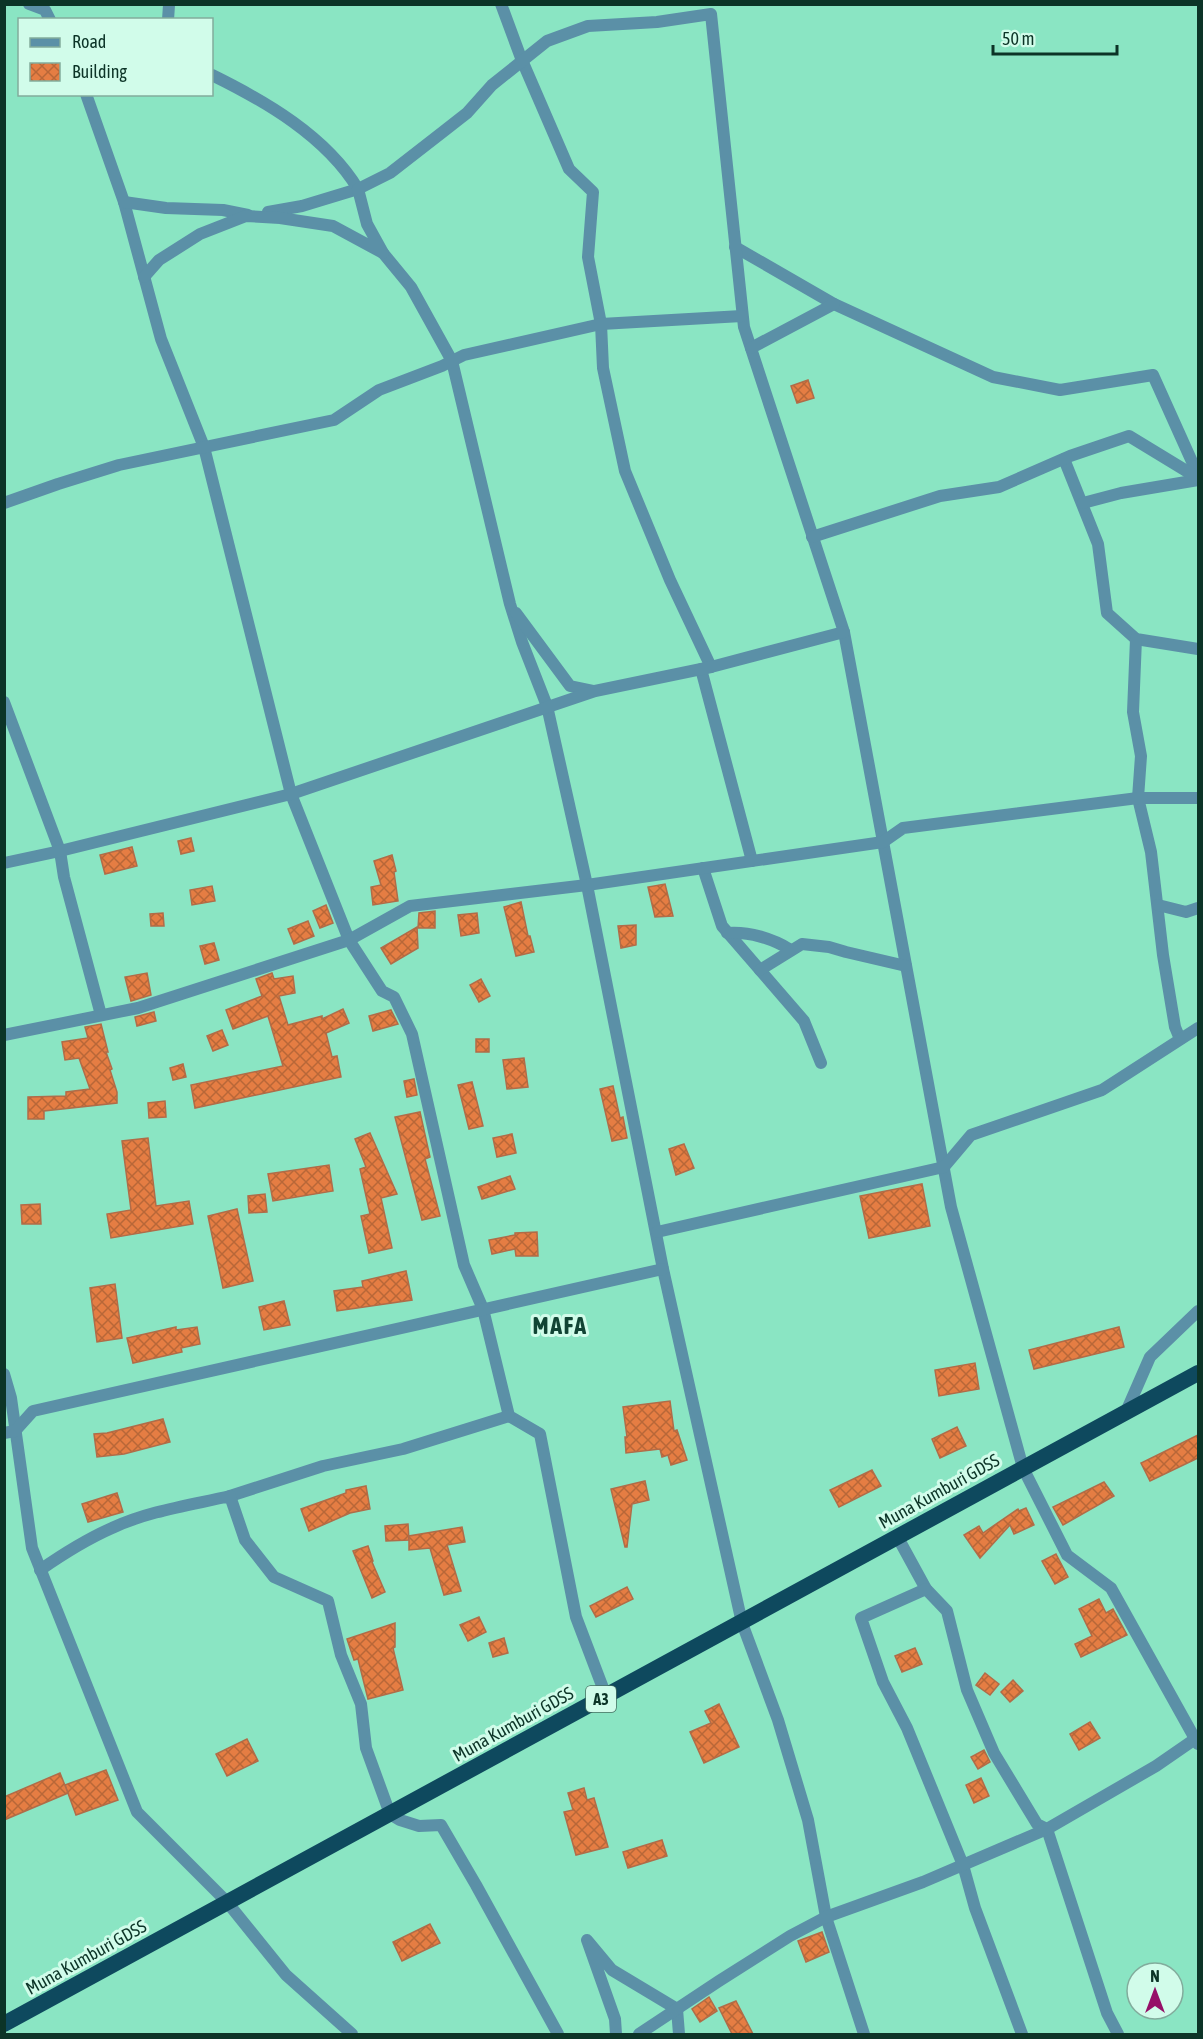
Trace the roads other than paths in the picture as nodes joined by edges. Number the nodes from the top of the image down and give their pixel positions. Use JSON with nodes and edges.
{"nodes":[{"id":1,"x":29,"y":4,"type":"edge"},
{"id":2,"x":501,"y":4,"type":"edge"},
{"id":3,"x":49,"y":18,"type":"edge"},
{"id":4,"x":523,"y":61,"type":"junction"},
{"id":5,"x":213,"y":75,"type":"edge"},
{"id":6,"x":87,"y":96,"type":"edge"},
{"id":7,"x":358,"y":189,"type":"junction"},
{"id":8,"x":124,"y":202,"type":"junction"},
{"id":9,"x":246,"y":216,"type":"junction"},
{"id":10,"x":735,"y":247,"type":"junction"},
{"id":11,"x":383,"y":253,"type":"junction"},
{"id":12,"x":144,"y":277,"type":"junction"},
{"id":13,"x":834,"y":304,"type":"junction"},
{"id":14,"x":742,"y":316,"type":"junction"},
{"id":15,"x":601,"y":324,"type":"junction"},
{"id":16,"x":751,"y":348,"type":"junction"},
{"id":17,"x":452,"y":361,"type":"junction"},
{"id":18,"x":204,"y":447,"type":"junction"},
{"id":19,"x":1065,"y":459,"type":"junction"},
{"id":20,"x":1198,"y":478,"type":"edge"},
{"id":21,"x":4,"y":503,"type":"edge"},
{"id":22,"x":1083,"y":504,"type":"junction"},
{"id":23,"x":812,"y":537,"type":"junction"},
{"id":24,"x":510,"y":604,"type":"junction"},
{"id":25,"x":844,"y":632,"type":"junction"},
{"id":26,"x":1136,"y":639,"type":"junction"},
{"id":27,"x":1198,"y":649,"type":"edge"},
{"id":28,"x":706,"y":668,"type":"junction"},
{"id":29,"x":595,"y":691,"type":"junction"},
{"id":30,"x":547,"y":706,"type":"junction"},
{"id":31,"x":6,"y":709,"type":"edge"},
{"id":32,"x":291,"y":794,"type":"junction"},
{"id":33,"x":1138,"y":798,"type":"junction"},
{"id":34,"x":1198,"y":798,"type":"edge"},
{"id":35,"x":883,"y":842,"type":"junction"},
{"id":36,"x":60,"y":851,"type":"junction"},
{"id":37,"x":752,"y":861,"type":"junction"},
{"id":38,"x":4,"y":862,"type":"edge"},
{"id":39,"x":703,"y":868,"type":"junction"},
{"id":40,"x":586,"y":885,"type":"junction"},
{"id":41,"x":1158,"y":905,"type":"junction"},
{"id":42,"x":1198,"y":908,"type":"edge"},
{"id":43,"x":727,"y":933,"type":"junction"},
{"id":44,"x":349,"y":940,"type":"junction"},
{"id":45,"x":791,"y":950,"type":"junction"},
{"id":46,"x":906,"y":966,"type":"junction"},
{"id":47,"x":760,"y":970,"type":"junction"},
{"id":48,"x":101,"y":1015,"type":"junction"},
{"id":49,"x":1198,"y":1028,"type":"edge"},
{"id":50,"x":4,"y":1035,"type":"edge"},
{"id":51,"x":1180,"y":1039,"type":"junction"},
{"id":52,"x":821,"y":1063,"type":"dead end"},
{"id":53,"x":944,"y":1167,"type":"junction"},
{"id":54,"x":657,"y":1232,"type":"junction"},
{"id":55,"x":663,"y":1269,"type":"junction"},
{"id":56,"x":483,"y":1309,"type":"junction"},
{"id":57,"x":1198,"y":1311,"type":"edge"},
{"id":58,"x":1198,"y":1373,"type":"edge"},
{"id":59,"x":4,"y":1374,"type":"edge"},
{"id":60,"x":1126,"y":1412,"type":"junction"},
{"id":61,"x":508,"y":1416,"type":"junction"},
{"id":62,"x":10,"y":1432,"type":"edge"},
{"id":63,"x":1023,"y":1468,"type":"junction"},
{"id":64,"x":230,"y":1496,"type":"junction"},
{"id":65,"x":897,"y":1536,"type":"junction"},
{"id":66,"x":40,"y":1570,"type":"junction"},
{"id":67,"x":926,"y":1589,"type":"junction"},
{"id":68,"x":742,"y":1623,"type":"junction"},
{"id":69,"x":606,"y":1696,"type":"junction"},
{"id":70,"x":1197,"y":1740,"type":"edge"},
{"id":71,"x":390,"y":1814,"type":"junction"},
{"id":72,"x":1047,"y":1829,"type":"junction"},
{"id":73,"x":963,"y":1865,"type":"junction"},
{"id":74,"x":227,"y":1902,"type":"junction"},
{"id":75,"x":826,"y":1917,"type":"junction"},
{"id":76,"x":677,"y":2009,"type":"junction"},
{"id":77,"x":4,"y":2024,"type":"edge"},
{"id":78,"x":352,"y":2034,"type":"edge"},
{"id":79,"x":558,"y":2034,"type":"edge"},
{"id":80,"x":616,"y":2034,"type":"edge"},
{"id":81,"x":639,"y":2034,"type":"edge"},
{"id":82,"x":679,"y":2034,"type":"edge"},
{"id":83,"x":864,"y":2034,"type":"edge"},
{"id":84,"x":1022,"y":2034,"type":"edge"},
{"id":85,"x":1118,"y":2034,"type":"edge"}],
"edges":[{"from":1,"to":3,"type":"street"},
{"from":2,"to":4,"type":"street"},
{"from":4,"to":7,"type":"street"},
{"from":4,"to":10,"type":"street"},
{"from":4,"to":15,"type":"street"},
{"from":5,"to":7,"type":"street"},
{"from":6,"to":8,"type":"street"},
{"from":7,"to":9,"type":"street"},
{"from":7,"to":11,"type":"street"},
{"from":8,"to":9,"type":"street"},
{"from":8,"to":12,"type":"street"},
{"from":9,"to":11,"type":"street"},
{"from":9,"to":12,"type":"street"},
{"from":10,"to":13,"type":"street"},
{"from":10,"to":14,"type":"street"},
{"from":11,"to":17,"type":"street"},
{"from":12,"to":18,"type":"street"},
{"from":13,"to":16,"type":"street"},
{"from":13,"to":20,"type":"street"},
{"from":14,"to":15,"type":"street"},
{"from":14,"to":16,"type":"street"},
{"from":15,"to":17,"type":"street"},
{"from":15,"to":28,"type":"street"},
{"from":16,"to":23,"type":"street"},
{"from":17,"to":18,"type":"street"},
{"from":17,"to":24,"type":"street"},
{"from":18,"to":21,"type":"street"},
{"from":18,"to":32,"type":"street"},
{"from":19,"to":20,"type":"street"},
{"from":19,"to":22,"type":"street"},
{"from":19,"to":23,"type":"street"},
{"from":20,"to":22,"type":"street"},
{"from":22,"to":26,"type":"street"},
{"from":23,"to":25,"type":"street"},
{"from":24,"to":29,"type":"street"},
{"from":24,"to":30,"type":"street"},
{"from":25,"to":28,"type":"street"},
{"from":25,"to":35,"type":"street"},
{"from":26,"to":27,"type":"street"},
{"from":26,"to":33,"type":"street"},
{"from":28,"to":29,"type":"street"},
{"from":28,"to":37,"type":"street"},
{"from":29,"to":30,"type":"street"},
{"from":30,"to":32,"type":"street"},
{"from":30,"to":40,"type":"street"},
{"from":31,"to":36,"type":"street"},
{"from":32,"to":36,"type":"street"},
{"from":32,"to":44,"type":"street"},
{"from":33,"to":34,"type":"street"},
{"from":33,"to":35,"type":"street"},
{"from":33,"to":41,"type":"street"},
{"from":35,"to":37,"type":"street"},
{"from":35,"to":46,"type":"street"},
{"from":36,"to":38,"type":"street"},
{"from":36,"to":48,"type":"street"},
{"from":37,"to":39,"type":"street"},
{"from":39,"to":40,"type":"street"},
{"from":39,"to":43,"type":"street"},
{"from":40,"to":44,"type":"street"},
{"from":40,"to":54,"type":"street"},
{"from":41,"to":42,"type":"street"},
{"from":41,"to":51,"type":"street"},
{"from":43,"to":45,"type":"street"},
{"from":43,"to":47,"type":"street"},
{"from":44,"to":48,"type":"street"},
{"from":44,"to":56,"type":"street"},
{"from":45,"to":46,"type":"street"},
{"from":45,"to":47,"type":"street"},
{"from":46,"to":53,"type":"street"},
{"from":47,"to":52,"type":"street"},
{"from":48,"to":50,"type":"street"},
{"from":49,"to":51,"type":"street"},
{"from":51,"to":53,"type":"street"},
{"from":53,"to":54,"type":"street"},
{"from":53,"to":63,"type":"street"},
{"from":54,"to":55,"type":"street"},
{"from":55,"to":56,"type":"street"},
{"from":55,"to":68,"type":"street"},
{"from":56,"to":61,"type":"street"},
{"from":56,"to":62,"type":"street"},
{"from":57,"to":60,"type":"street"},
{"from":58,"to":60,"type":"highway","name":"Muna Kumburi GDSS","number":"A3"},
{"from":59,"to":62,"type":"street"},
{"from":60,"to":63,"type":"highway","name":"Muna Kumburi GDSS","number":"A3"},
{"from":61,"to":64,"type":"street"},
{"from":61,"to":69,"type":"street"},
{"from":62,"to":66,"type":"street"},
{"from":63,"to":65,"type":"highway","name":"Muna Kumburi GDSS","number":"A3"},
{"from":63,"to":70,"type":"street"},
{"from":64,"to":66,"type":"street"},
{"from":64,"to":71,"type":"street"},
{"from":65,"to":67,"type":"street"},
{"from":65,"to":68,"type":"highway","name":"Muna Kumburi GDSS","number":"A3"},
{"from":66,"to":74,"type":"street"},
{"from":67,"to":72,"type":"street"},
{"from":67,"to":73,"type":"street"},
{"from":68,"to":69,"type":"highway","name":"Muna Kumburi GDSS","number":"A3"},
{"from":68,"to":75,"type":"street"},
{"from":69,"to":71,"type":"highway","name":"Muna Kumburi GDSS","number":"A3"},
{"from":70,"to":72,"type":"street"},
{"from":71,"to":74,"type":"highway","name":"Muna Kumburi GDSS","number":"A3"},
{"from":71,"to":79,"type":"street"},
{"from":72,"to":73,"type":"street"},
{"from":72,"to":85,"type":"street"},
{"from":73,"to":75,"type":"street"},
{"from":73,"to":84,"type":"street"},
{"from":74,"to":77,"type":"highway","name":"Muna Kumburi GDSS","number":"A3"},
{"from":74,"to":78,"type":"street"},
{"from":75,"to":76,"type":"street"},
{"from":75,"to":83,"type":"street"},
{"from":76,"to":80,"type":"street"},
{"from":76,"to":81,"type":"street"},
{"from":76,"to":82,"type":"street"}]}
